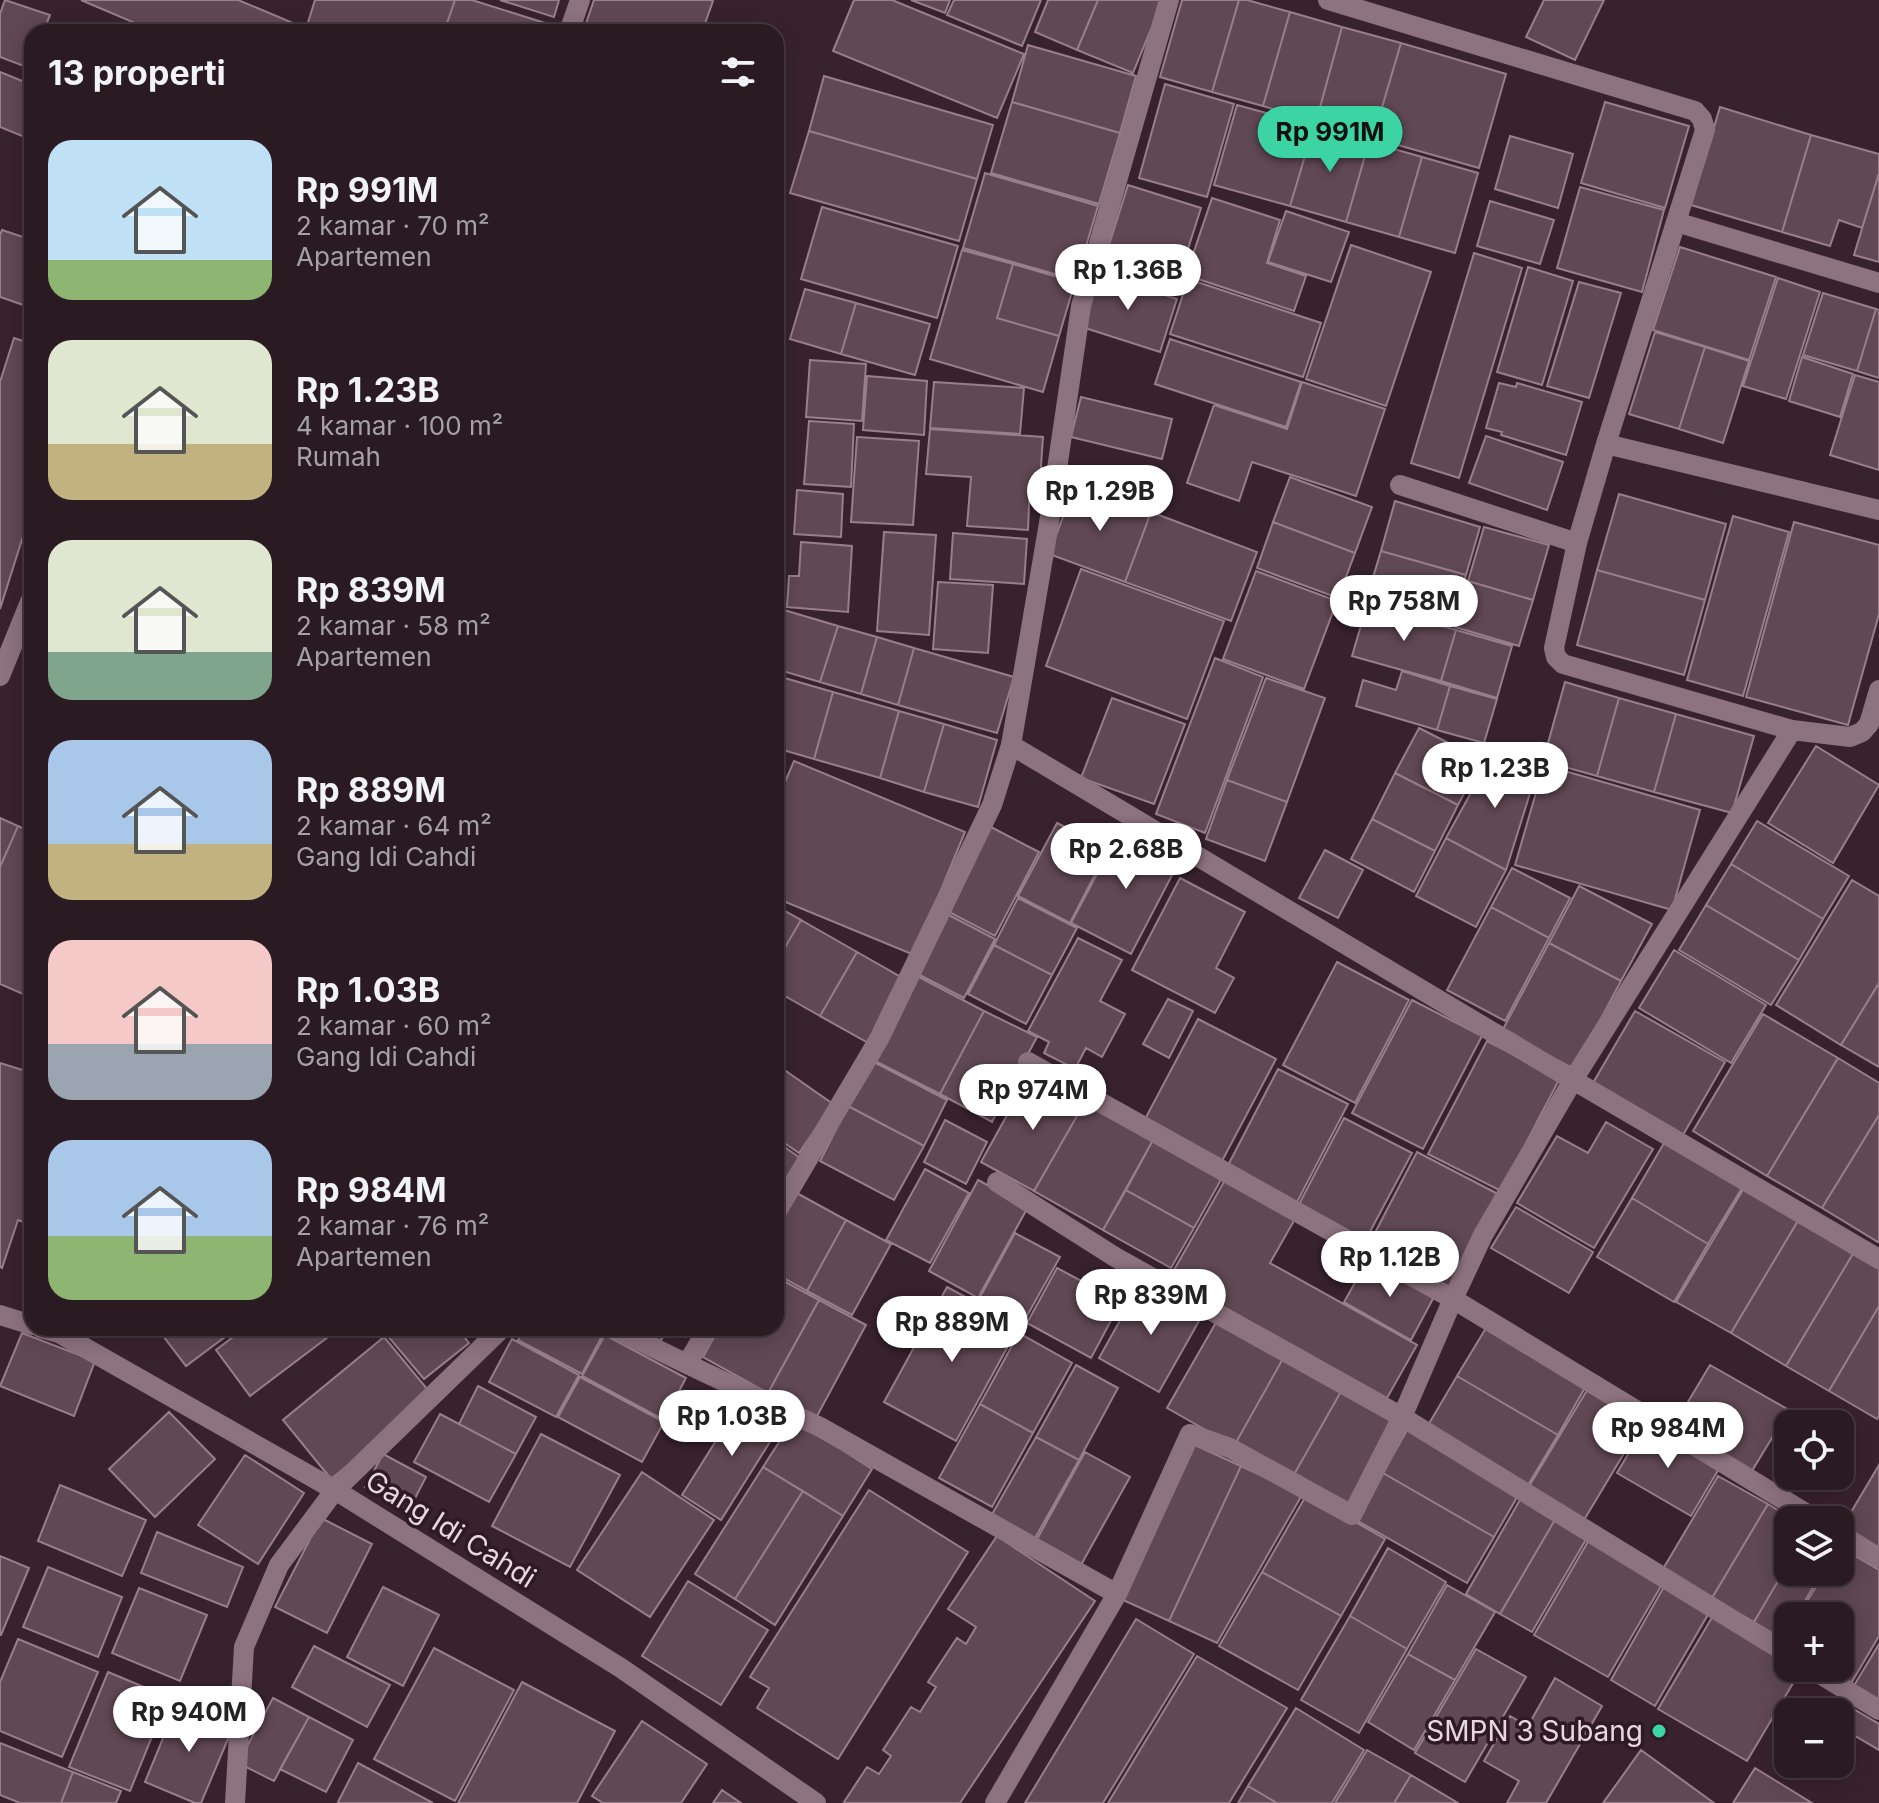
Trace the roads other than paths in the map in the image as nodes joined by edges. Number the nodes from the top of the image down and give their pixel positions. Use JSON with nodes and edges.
{"nodes":[{"id":1,"x":580,"y":0,"type":"edge"},
{"id":2,"x":1169,"y":0,"type":"edge"},
{"id":3,"x":1328,"y":0,"type":"edge"},
{"id":4,"x":572,"y":24,"type":"edge"},
{"id":5,"x":1676,"y":222,"type":"junction"},
{"id":6,"x":1879,"y":283,"type":"edge"},
{"id":7,"x":1606,"y":444,"type":"junction"},
{"id":8,"x":1400,"y":485,"type":"dead end"},
{"id":9,"x":1879,"y":510,"type":"edge"},
{"id":10,"x":1577,"y":543,"type":"junction"},
{"id":11,"x":24,"y":617,"type":"edge"},
{"id":12,"x":0,"y":676,"type":"edge"},
{"id":13,"x":1879,"y":690,"type":"edge"},
{"id":14,"x":1792,"y":730,"type":"junction"},
{"id":15,"x":1011,"y":745,"type":"junction"},
{"id":16,"x":1028,"y":1062,"type":"dead end"},
{"id":17,"x":1573,"y":1080,"type":"junction"},
{"id":18,"x":997,"y":1182,"type":"dead end"},
{"id":19,"x":784,"y":1199,"type":"edge"},
{"id":20,"x":1879,"y":1259,"type":"edge"},
{"id":21,"x":1453,"y":1299,"type":"junction"},
{"id":22,"x":0,"y":1315,"type":"edge"},
{"id":23,"x":24,"y":1322,"type":"edge"},
{"id":24,"x":64,"y":1336,"type":"edge"},
{"id":25,"x":494,"y":1336,"type":"edge"},
{"id":26,"x":629,"y":1336,"type":"edge"},
{"id":27,"x":703,"y":1336,"type":"edge"},
{"id":28,"x":687,"y":1364,"type":"junction"},
{"id":29,"x":1402,"y":1417,"type":"junction"},
{"id":30,"x":335,"y":1490,"type":"junction"},
{"id":31,"x":1794,"y":1506,"type":"edge"},
{"id":32,"x":1854,"y":1543,"type":"edge"},
{"id":33,"x":1879,"y":1558,"type":"edge"},
{"id":34,"x":1117,"y":1594,"type":"junction"},
{"id":35,"x":1774,"y":1645,"type":"edge"},
{"id":36,"x":1833,"y":1682,"type":"edge"},
{"id":37,"x":1879,"y":1710,"type":"edge"},
{"id":38,"x":235,"y":1803,"type":"edge"},
{"id":39,"x":816,"y":1803,"type":"edge"},
{"id":40,"x":995,"y":1803,"type":"edge"}],
"edges":[{"from":1,"to":4,"type":"street"},
{"from":2,"to":15,"type":"street"},
{"from":3,"to":5,"type":"street"},
{"from":5,"to":6,"type":"street"},
{"from":5,"to":7,"type":"street"},
{"from":7,"to":9,"type":"street"},
{"from":7,"to":10,"type":"street"},
{"from":8,"to":10,"type":"street"},
{"from":10,"to":14,"type":"street"},
{"from":11,"to":12,"type":"street"},
{"from":13,"to":14,"type":"street"},
{"from":14,"to":17,"type":"street"},
{"from":15,"to":17,"type":"street"},
{"from":15,"to":19,"type":"street"},
{"from":16,"to":21,"type":"street"},
{"from":17,"to":20,"type":"street"},
{"from":17,"to":21,"type":"street"},
{"from":18,"to":29,"type":"street"},
{"from":21,"to":29,"type":"street"},
{"from":21,"to":31,"type":"street"},
{"from":22,"to":23,"type":"street"},
{"from":24,"to":30,"type":"street","name":"Gang Idi Cahdi"},
{"from":25,"to":30,"type":"street"},
{"from":26,"to":28,"type":"street"},
{"from":27,"to":28,"type":"street"},
{"from":28,"to":34,"type":"street"},
{"from":29,"to":34,"type":"street"},
{"from":29,"to":35,"type":"street"},
{"from":30,"to":38,"type":"street"},
{"from":30,"to":39,"type":"street","name":"Gang Idi Cahdi"},
{"from":32,"to":33,"type":"street"},
{"from":34,"to":40,"type":"street"},
{"from":36,"to":37,"type":"street"}]}
